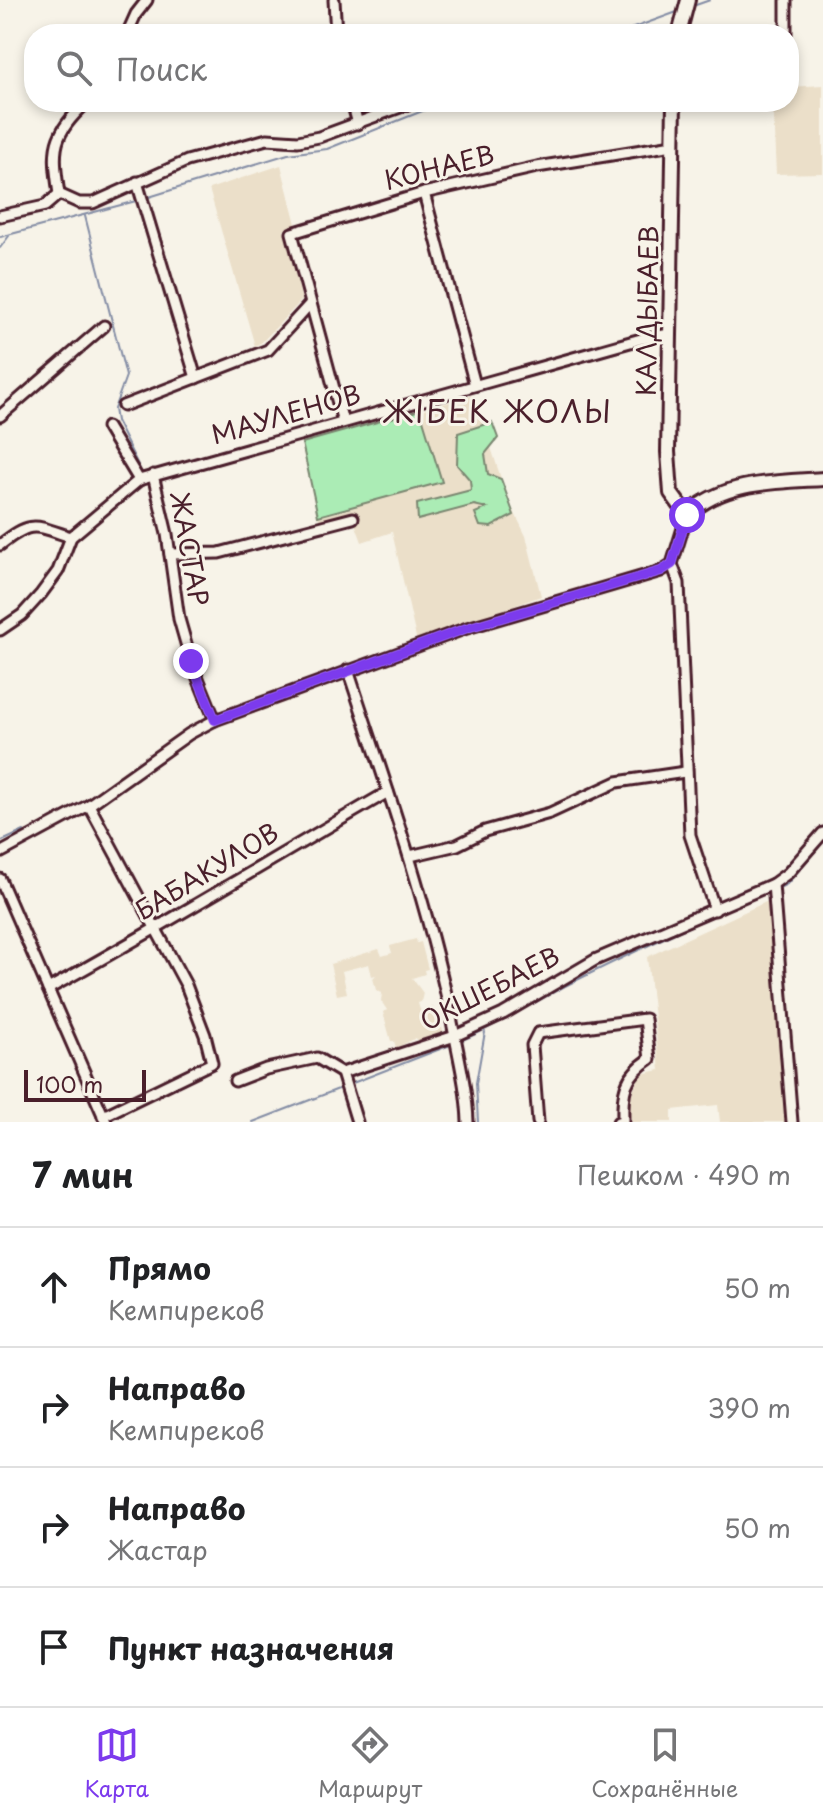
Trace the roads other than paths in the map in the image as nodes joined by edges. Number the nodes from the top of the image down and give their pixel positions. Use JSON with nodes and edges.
{"nodes":[{"id":1,"x":147,"y":0,"type":"edge"},
{"id":2,"x":334,"y":0,"type":"edge"},
{"id":3,"x":688,"y":0,"type":"edge"},
{"id":4,"x":786,"y":0,"type":"edge"},
{"id":5,"x":132,"y":24,"type":"edge"},
{"id":6,"x":335,"y":24,"type":"edge"},
{"id":7,"x":682,"y":24,"type":"edge"},
{"id":8,"x":786,"y":24,"type":"edge"},
{"id":9,"x":76,"y":112,"type":"edge"},
{"id":10,"x":355,"y":112,"type":"edge"},
{"id":11,"x":389,"y":112,"type":"edge"},
{"id":12,"x":674,"y":112,"type":"edge"},
{"id":13,"x":358,"y":124,"type":"junction"},
{"id":14,"x":673,"y":145,"type":"junction"},
{"id":15,"x":137,"y":182,"type":"junction"},
{"id":16,"x":424,"y":193,"type":"junction"},
{"id":17,"x":59,"y":194,"type":"junction"},
{"id":18,"x":0,"y":216,"type":"edge"},
{"id":19,"x":310,"y":304,"type":"junction"},
{"id":20,"x":104,"y":326,"type":"dead end"},
{"id":21,"x":670,"y":334,"type":"junction"},
{"id":22,"x":196,"y":378,"type":"junction"},
{"id":23,"x":475,"y":385,"type":"junction"},
{"id":24,"x":123,"y":406,"type":"dead end"},
{"id":25,"x":0,"y":416,"type":"edge"},
{"id":26,"x":343,"y":422,"type":"junction"},
{"id":27,"x":107,"y":427,"type":"dead end"},
{"id":28,"x":153,"y":475,"type":"junction"},
{"id":29,"x":823,"y":479,"type":"edge"},
{"id":30,"x":139,"y":480,"type":"junction"},
{"id":31,"x":687,"y":515,"type":"junction"},
{"id":32,"x":353,"y":518,"type":"dead end"},
{"id":33,"x":71,"y":537,"type":"junction"},
{"id":34,"x":0,"y":545,"type":"edge"},
{"id":35,"x":170,"y":554,"type":"junction"},
{"id":36,"x":672,"y":564,"type":"junction"},
{"id":37,"x":0,"y":630,"type":"edge"},
{"id":38,"x":348,"y":670,"type":"junction"},
{"id":39,"x":215,"y":720,"type":"junction"},
{"id":40,"x":685,"y":772,"type":"junction"},
{"id":41,"x":388,"y":792,"type":"junction"},
{"id":42,"x":89,"y":805,"type":"junction"},
{"id":43,"x":823,"y":833,"type":"edge"},
{"id":44,"x":0,"y":853,"type":"edge"},
{"id":45,"x":410,"y":856,"type":"junction"},
{"id":46,"x":0,"y":879,"type":"edge"},
{"id":47,"x":773,"y":884,"type":"junction"},
{"id":48,"x":715,"y":910,"type":"junction"},
{"id":49,"x":155,"y":930,"type":"junction"},
{"id":50,"x":48,"y":989,"type":"junction"},
{"id":51,"x":455,"y":1036,"type":"junction"},
{"id":52,"x":342,"y":1073,"type":"junction"},
{"id":53,"x":235,"y":1081,"type":"dead end"},
{"id":54,"x":104,"y":1119,"type":"edge"},
{"id":55,"x":357,"y":1122,"type":"edge"},
{"id":56,"x":468,"y":1122,"type":"edge"},
{"id":57,"x":538,"y":1122,"type":"edge"},
{"id":58,"x":618,"y":1122,"type":"edge"},
{"id":59,"x":792,"y":1122,"type":"edge"}],
"edges":[{"from":1,"to":5,"type":"street"},
{"from":2,"to":6,"type":"street"},
{"from":3,"to":7,"type":"main road"},
{"from":4,"to":8,"type":"street"},
{"from":9,"to":17,"type":"street"},
{"from":10,"to":13,"type":"street"},
{"from":11,"to":13,"type":"street"},
{"from":12,"to":14,"type":"main road","name":"КАЛДЫБАЕВ"},
{"from":13,"to":15,"type":"street"},
{"from":14,"to":16,"type":"street","name":"КОНАЕВ"},
{"from":14,"to":21,"type":"main road","name":"КАЛДЫБАЕВ"},
{"from":15,"to":17,"type":"street"},
{"from":15,"to":22,"type":"street"},
{"from":16,"to":19,"type":"street","name":"КОНАЕВ"},
{"from":16,"to":23,"type":"street"},
{"from":17,"to":18,"type":"street"},
{"from":19,"to":22,"type":"street"},
{"from":19,"to":26,"type":"street","name":"КОНАЕВ"},
{"from":20,"to":25,"type":"street"},
{"from":21,"to":23,"type":"street","name":"МАУЛЕНОВ"},
{"from":21,"to":31,"type":"main road","name":"КАЛДЫБАЕВ"},
{"from":22,"to":24,"type":"street"},
{"from":23,"to":26,"type":"street","name":"МАУЛЕНОВ"},
{"from":26,"to":28,"type":"street","name":"МАУЛЕНОВ"},
{"from":27,"to":30,"type":"street"},
{"from":28,"to":30,"type":"street","name":"МАУЛЕНОВ"},
{"from":28,"to":35,"type":"street","name":"ЖАСТАР"},
{"from":29,"to":31,"type":"main road"},
{"from":30,"to":33,"type":"street","name":"МАУЛЕНОВ"},
{"from":31,"to":36,"type":"street"},
{"from":32,"to":35,"type":"street"},
{"from":33,"to":34,"type":"street"},
{"from":33,"to":37,"type":"street"},
{"from":35,"to":39,"type":"street","name":"ЖАСТАР"},
{"from":36,"to":38,"type":"street"},
{"from":36,"to":40,"type":"street"},
{"from":38,"to":39,"type":"street"},
{"from":38,"to":41,"type":"street"},
{"from":39,"to":42,"type":"street"},
{"from":40,"to":45,"type":"street"},
{"from":40,"to":48,"type":"street"},
{"from":41,"to":45,"type":"street"},
{"from":41,"to":49,"type":"street","name":"БАБАКУЛОВ"},
{"from":42,"to":44,"type":"street"},
{"from":42,"to":49,"type":"street"},
{"from":43,"to":47,"type":"street","name":"ОКШЕБАЕВ"},
{"from":45,"to":51,"type":"street"},
{"from":46,"to":50,"type":"street"},
{"from":47,"to":48,"type":"street","name":"ОКШЕБАЕВ"},
{"from":47,"to":59,"type":"street"},
{"from":48,"to":51,"type":"street","name":"ОКШЕБАЕВ"},
{"from":49,"to":50,"type":"street","name":"БАБАКУЛОВ"},
{"from":49,"to":54,"type":"street"},
{"from":50,"to":54,"type":"street"},
{"from":51,"to":52,"type":"street","name":"ОКШЕБАЕВ"},
{"from":51,"to":56,"type":"street"},
{"from":52,"to":53,"type":"street"},
{"from":52,"to":55,"type":"street"},
{"from":57,"to":58,"type":"street"}]}
